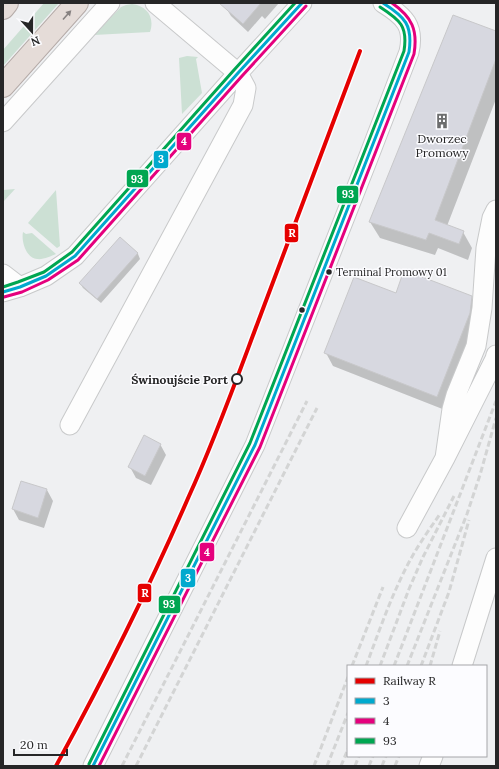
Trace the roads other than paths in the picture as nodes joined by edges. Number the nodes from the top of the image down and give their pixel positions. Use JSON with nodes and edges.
{"nodes":[{"id":1,"x":7,"y":3,"type":"edge"},
{"id":2,"x":77,"y":3,"type":"edge"},
{"id":3,"x":110,"y":3,"type":"edge"},
{"id":4,"x":155,"y":3,"type":"edge"},
{"id":5,"x":302,"y":3,"type":"edge"},
{"id":6,"x":383,"y":3,"type":"edge"},
{"id":7,"x":3,"y":8,"type":"edge"},
{"id":8,"x":238,"y":73,"type":"junction"},
{"id":9,"x":3,"y":86,"type":"edge"},
{"id":10,"x":3,"y":122,"type":"edge"},
{"id":11,"x":496,"y":210,"type":"edge"},
{"id":12,"x":3,"y":274,"type":"edge"},
{"id":13,"x":12,"y":290,"type":"edge"},
{"id":14,"x":496,"y":355,"type":"edge"},
{"id":15,"x":70,"y":425,"type":"dead end"},
{"id":16,"x":445,"y":458,"type":"junction"},
{"id":17,"x":407,"y":528,"type":"dead end"},
{"id":18,"x":496,"y":558,"type":"edge"},
{"id":19,"x":462,"y":665,"type":"edge"},
{"id":20,"x":93,"y":766,"type":"edge"}],
"edges":[{"from":1,"to":7,"type":"highway"},
{"from":9,"to":2,"type":"highway","one_way":true},
{"from":3,"to":10,"type":"street"},
{"from":4,"to":8,"type":"street"},
{"from":5,"to":8,"type":"street"},
{"from":6,"to":20,"type":"street"},
{"from":8,"to":13,"type":"street"},
{"from":8,"to":15,"type":"street"},
{"from":11,"to":16,"type":"street"},
{"from":12,"to":13,"type":"street"},
{"from":14,"to":16,"type":"street"},
{"from":16,"to":17,"type":"street"},
{"from":18,"to":19,"type":"street"}]}
